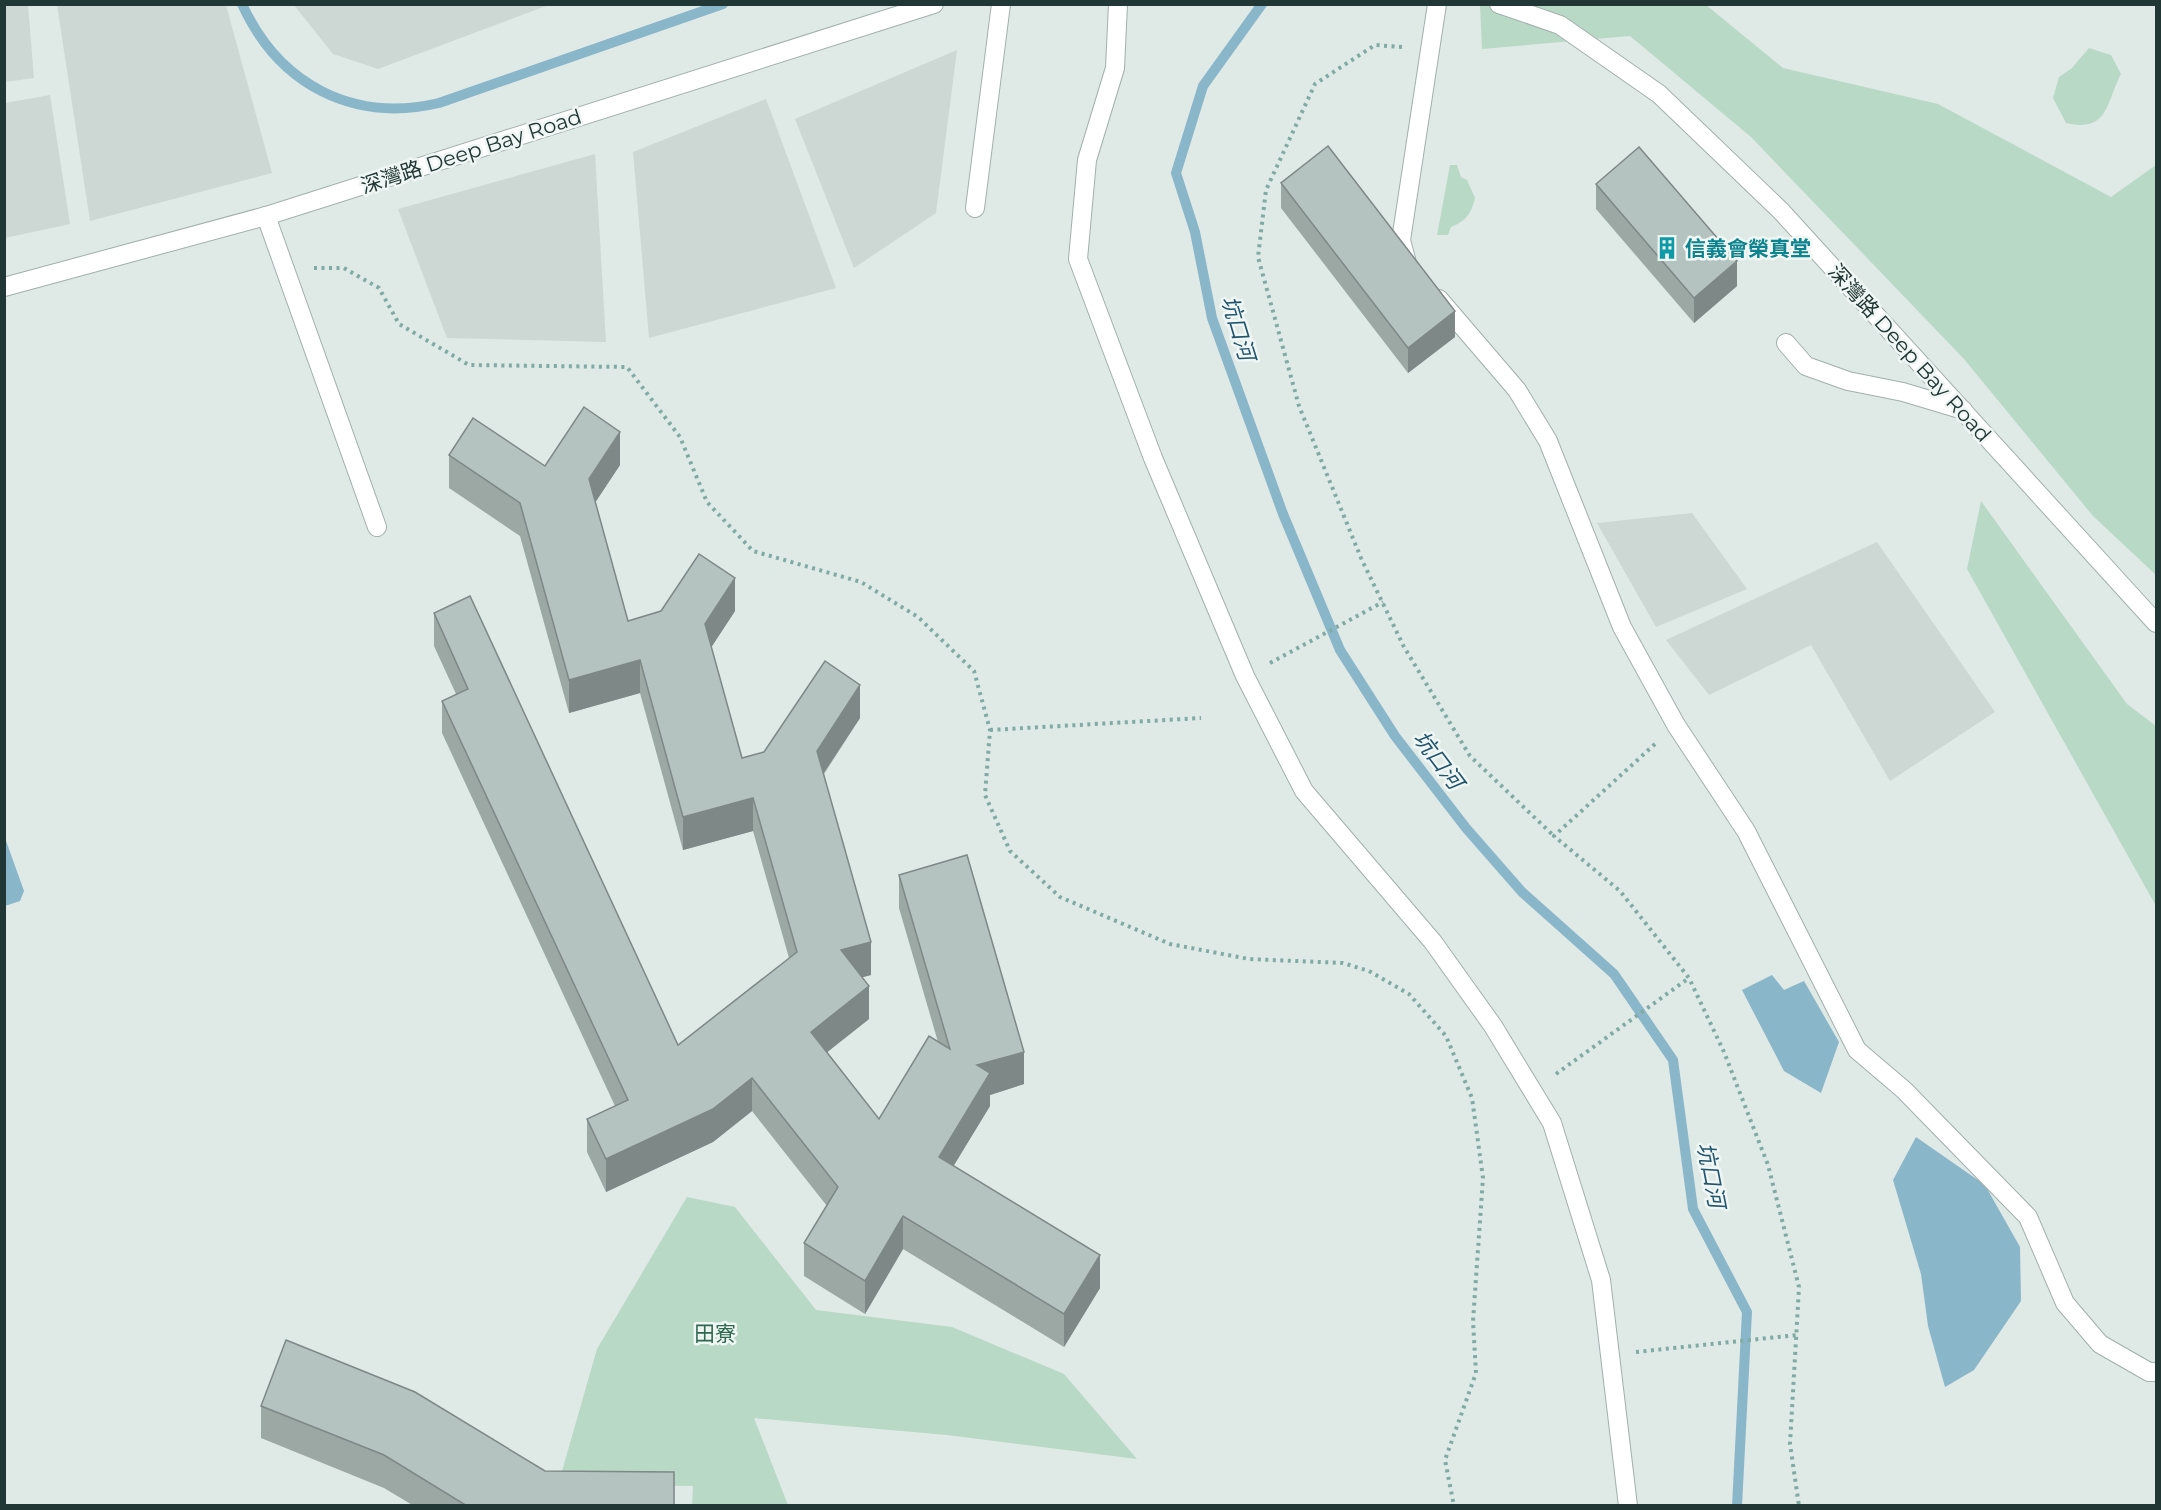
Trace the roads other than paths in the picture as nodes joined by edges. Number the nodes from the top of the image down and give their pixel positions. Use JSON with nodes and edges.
{"nodes":[{"id":1,"x":934,"y":4,"type":"edge"},
{"id":2,"x":1001,"y":4,"type":"edge"},
{"id":3,"x":1118,"y":4,"type":"edge"},
{"id":4,"x":1437,"y":4,"type":"edge"},
{"id":5,"x":1499,"y":4,"type":"edge"},
{"id":6,"x":975,"y":208,"type":"dead end"},
{"id":7,"x":266,"y":216,"type":"junction"},
{"id":8,"x":4,"y":287,"type":"edge"},
{"id":9,"x":1786,"y":343,"type":"dead end"},
{"id":10,"x":1963,"y":410,"type":"junction"},
{"id":11,"x":376,"y":527,"type":"dead end"},
{"id":12,"x":2157,"y":623,"type":"edge"},
{"id":13,"x":2157,"y":1372,"type":"edge"},
{"id":14,"x":1628,"y":1506,"type":"edge"}],
"edges":[{"from":1,"to":7,"type":"street","name":"深灣路 Deep Bay Road"},
{"from":2,"to":6,"type":"street"},
{"from":3,"to":14,"type":"street"},
{"from":4,"to":13,"type":"street"},
{"from":5,"to":10,"type":"street","name":"深灣路 Deep Bay Road"},
{"from":7,"to":8,"type":"street","name":"深灣路 Deep Bay Road"},
{"from":7,"to":11,"type":"street"},
{"from":9,"to":10,"type":"street"},
{"from":10,"to":12,"type":"street","name":"深灣路 Deep Bay Road"}]}
